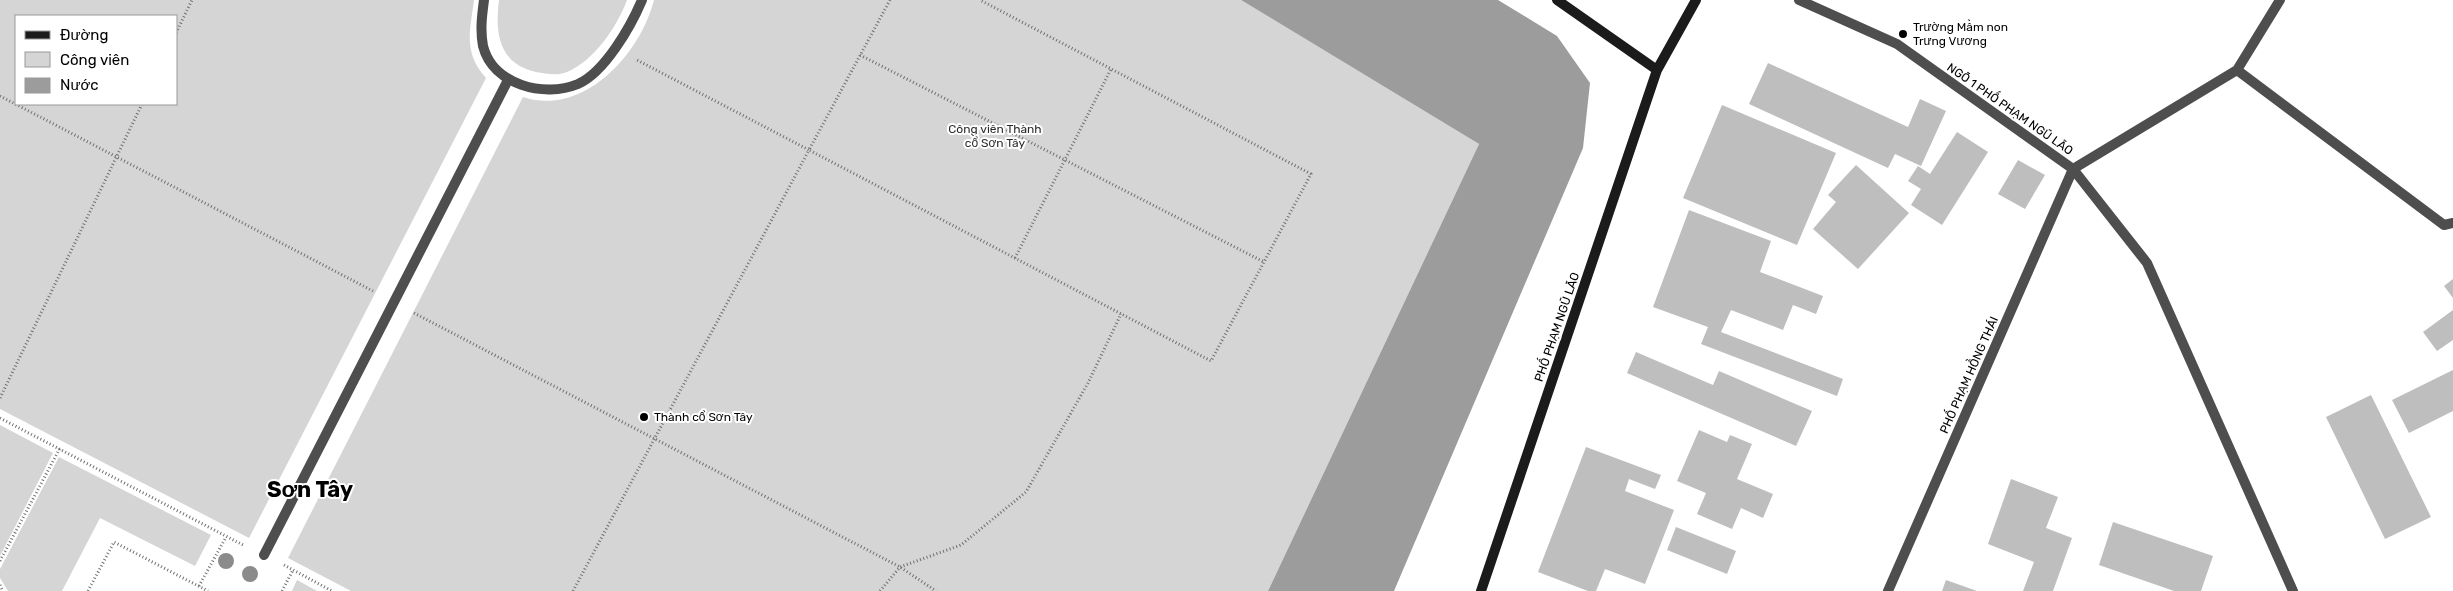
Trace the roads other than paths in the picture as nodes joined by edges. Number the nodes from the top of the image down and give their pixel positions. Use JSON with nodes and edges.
{"nodes":[{"id":1,"x":484,"y":0,"type":"edge"},
{"id":2,"x":642,"y":0,"type":"edge"},
{"id":3,"x":1557,"y":0,"type":"edge"},
{"id":4,"x":1696,"y":0,"type":"edge"},
{"id":5,"x":1799,"y":0,"type":"edge"},
{"id":6,"x":2280,"y":0,"type":"edge"},
{"id":7,"x":1657,"y":70,"type":"junction"},
{"id":8,"x":2237,"y":70,"type":"junction"},
{"id":9,"x":508,"y":80,"type":"junction"},
{"id":10,"x":2073,"y":169,"type":"junction"},
{"id":11,"x":2453,"y":223,"type":"edge"},
{"id":12,"x":264,"y":555,"type":"road end"},
{"id":13,"x":2284,"y":572,"type":"junction"},
{"id":14,"x":1481,"y":591,"type":"edge"},
{"id":15,"x":1888,"y":591,"type":"edge"},
{"id":16,"x":2285,"y":591,"type":"edge"},
{"id":17,"x":2293,"y":591,"type":"edge"}],
"edges":[{"from":1,"to":9,"type":"street"},
{"from":2,"to":9,"type":"street"},
{"from":3,"to":7,"type":"main road"},
{"from":4,"to":7,"type":"main road","name":"PHỐ PHẠM NGŨ LÃO"},
{"from":5,"to":10,"type":"street","name":"NGÕ 1 PHỐ PHẠM NGŨ LÃO"},
{"from":6,"to":8,"type":"street"},
{"from":7,"to":14,"type":"main road","name":"PHỐ PHẠM NGŨ LÃO"},
{"from":8,"to":10,"type":"street"},
{"from":8,"to":11,"type":"street"},
{"from":9,"to":12,"type":"street"},
{"from":10,"to":13,"type":"street","name":"NGÕ 1 PHỐ PHẠM NGŨ LÃO"},
{"from":10,"to":15,"type":"street","name":"PHỐ PHẠM HỒNG THÁI"},
{"from":13,"to":16,"type":"street"},
{"from":13,"to":17,"type":"street","name":"NGÕ 1 PHỐ PHẠM NGŨ LÃO"}]}
